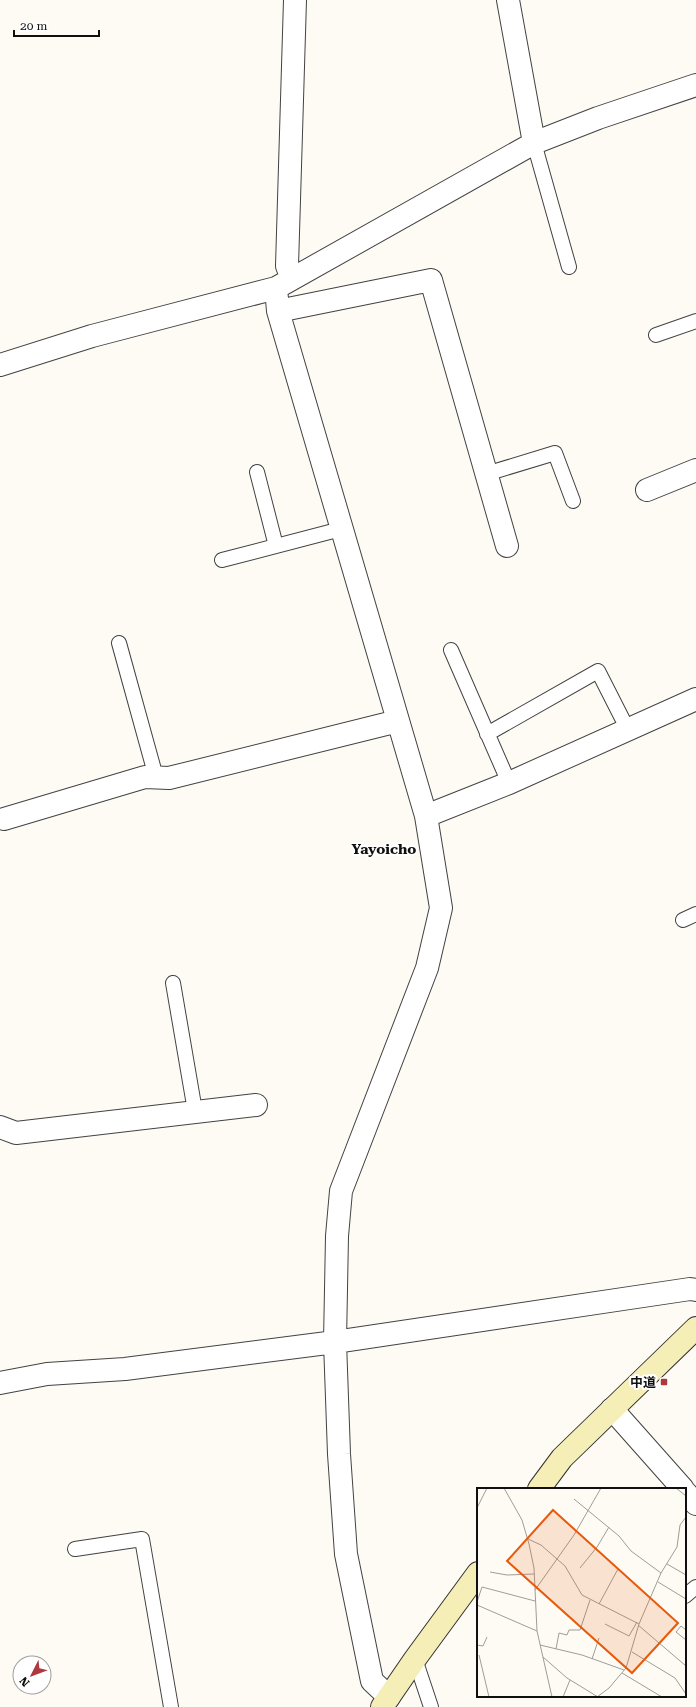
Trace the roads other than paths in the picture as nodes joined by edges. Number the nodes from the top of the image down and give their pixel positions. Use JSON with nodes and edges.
{"nodes":[{"id":1,"x":295,"y":0,"type":"edge"},
{"id":2,"x":508,"y":0,"type":"edge"},
{"id":3,"x":696,"y":86,"type":"edge"},
{"id":4,"x":534,"y":143,"type":"junction"},
{"id":5,"x":569,"y":267,"type":"dead end"},
{"id":6,"x":284,"y":284,"type":"junction"},
{"id":7,"x":278,"y":311,"type":"junction"},
{"id":8,"x":696,"y":322,"type":"edge"},
{"id":9,"x":656,"y":335,"type":"dead end"},
{"id":10,"x":0,"y":365,"type":"edge"},
{"id":11,"x":696,"y":470,"type":"edge"},
{"id":12,"x":257,"y":472,"type":"dead end"},
{"id":13,"x":486,"y":474,"type":"junction"},
{"id":14,"x":647,"y":490,"type":"dead end"},
{"id":15,"x":573,"y":501,"type":"dead end"},
{"id":16,"x":341,"y":529,"type":"junction"},
{"id":17,"x":276,"y":546,"type":"junction"},
{"id":18,"x":507,"y":546,"type":"dead end"},
{"id":19,"x":222,"y":560,"type":"dead end"},
{"id":20,"x":119,"y":643,"type":"dead end"},
{"id":21,"x":451,"y":650,"type":"dead end"},
{"id":22,"x":696,"y":699,"type":"edge"},
{"id":23,"x":398,"y":721,"type":"junction"},
{"id":24,"x":628,"y":730,"type":"junction"},
{"id":25,"x":487,"y":734,"type":"junction"},
{"id":26,"x":156,"y":777,"type":"junction"},
{"id":27,"x":509,"y":783,"type":"junction"},
{"id":28,"x":1,"y":815,"type":"edge"},
{"id":29,"x":426,"y":816,"type":"junction"},
{"id":30,"x":696,"y":914,"type":"edge"},
{"id":31,"x":682,"y":920,"type":"dead end"},
{"id":32,"x":173,"y":982,"type":"dead end"},
{"id":33,"x":256,"y":1105,"type":"dead end"},
{"id":34,"x":195,"y":1111,"type":"junction"},
{"id":35,"x":0,"y":1127,"type":"edge"},
{"id":36,"x":696,"y":1290,"type":"edge"},
{"id":37,"x":696,"y":1328,"type":"edge"},
{"id":38,"x":335,"y":1342,"type":"junction"},
{"id":39,"x":0,"y":1383,"type":"edge"},
{"id":40,"x":612,"y":1409,"type":"junction"},
{"id":41,"x":540,"y":1488,"type":"edge"},
{"id":42,"x":682,"y":1488,"type":"edge"},
{"id":43,"x":686,"y":1493,"type":"edge"},
{"id":44,"x":696,"y":1504,"type":"edge"},
{"id":45,"x":75,"y":1549,"type":"dead end"},
{"id":46,"x":477,"y":1574,"type":"edge"},
{"id":47,"x":696,"y":1588,"type":"edge"},
{"id":48,"x":686,"y":1595,"type":"edge"},
{"id":49,"x":415,"y":1659,"type":"junction"},
{"id":50,"x":385,"y":1702,"type":"edge"},
{"id":51,"x":171,"y":1707,"type":"edge"},
{"id":52,"x":431,"y":1707,"type":"edge"}],
"edges":[{"from":1,"to":6,"type":"street"},
{"from":2,"to":4,"type":"street"},
{"from":3,"to":4,"type":"street"},
{"from":4,"to":5,"type":"lane"},
{"from":4,"to":6,"type":"street"},
{"from":6,"to":7,"type":"street"},
{"from":6,"to":10,"type":"street"},
{"from":7,"to":13,"type":"street"},
{"from":7,"to":16,"type":"street"},
{"from":8,"to":9,"type":"lane"},
{"from":11,"to":14,"type":"street"},
{"from":12,"to":17,"type":"lane"},
{"from":13,"to":15,"type":"lane"},
{"from":13,"to":18,"type":"street"},
{"from":16,"to":17,"type":"lane"},
{"from":16,"to":23,"type":"street"},
{"from":17,"to":19,"type":"lane"},
{"from":20,"to":26,"type":"lane"},
{"from":21,"to":25,"type":"lane"},
{"from":22,"to":24,"type":"street"},
{"from":23,"to":26,"type":"street"},
{"from":23,"to":29,"type":"street"},
{"from":24,"to":25,"type":"lane"},
{"from":24,"to":27,"type":"street"},
{"from":25,"to":27,"type":"lane"},
{"from":26,"to":28,"type":"street"},
{"from":27,"to":29,"type":"street"},
{"from":29,"to":38,"type":"street"},
{"from":30,"to":31,"type":"lane"},
{"from":32,"to":34,"type":"lane"},
{"from":33,"to":34,"type":"street"},
{"from":34,"to":35,"type":"street"},
{"from":36,"to":38,"type":"street"},
{"from":37,"to":40,"type":"street"},
{"from":38,"to":39,"type":"street"},
{"from":38,"to":50,"type":"street"},
{"from":40,"to":41,"type":"street"},
{"from":40,"to":42,"type":"street"},
{"from":43,"to":44,"type":"street"},
{"from":45,"to":51,"type":"lane"},
{"from":46,"to":49,"type":"street"},
{"from":47,"to":48,"type":"lane"},
{"from":49,"to":50,"type":"street"},
{"from":49,"to":52,"type":"lane"}]}
